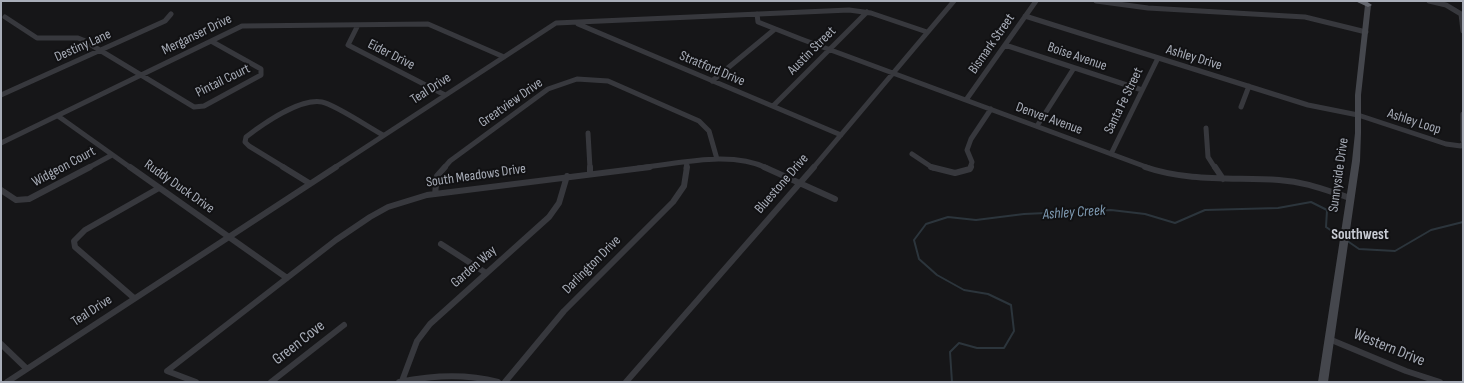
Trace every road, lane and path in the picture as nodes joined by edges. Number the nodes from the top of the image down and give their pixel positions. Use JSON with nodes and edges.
{"nodes":[{"id":1,"x":954,"y":1,"type":"edge"},
{"id":2,"x":1036,"y":1,"type":"edge"},
{"id":3,"x":1096,"y":1,"type":"edge"},
{"id":4,"x":1359,"y":1,"type":"edge"},
{"id":5,"x":1428,"y":1,"type":"edge"},
{"id":6,"x":1369,"y":3,"type":"edge"},
{"id":7,"x":867,"y":12,"type":"junction"},
{"id":8,"x":171,"y":14,"type":"dead end"},
{"id":9,"x":757,"y":14,"type":"junction"},
{"id":10,"x":1025,"y":16,"type":"junction"},
{"id":11,"x":5,"y":17,"type":"dead end"},
{"id":12,"x":575,"y":22,"type":"junction"},
{"id":13,"x":358,"y":25,"type":"junction"},
{"id":14,"x":775,"y":29,"type":"junction"},
{"id":15,"x":1463,"y":31,"type":"edge"},
{"id":16,"x":927,"y":32,"type":"junction"},
{"id":17,"x":1366,"y":32,"type":"junction"},
{"id":18,"x":211,"y":41,"type":"junction"},
{"id":19,"x":1005,"y":45,"type":"junction"},
{"id":20,"x":829,"y":49,"type":"junction"},
{"id":21,"x":101,"y":50,"type":"junction"},
{"id":22,"x":504,"y":57,"type":"junction"},
{"id":23,"x":1158,"y":58,"type":"junction"},
{"id":24,"x":1074,"y":68,"type":"junction"},
{"id":25,"x":893,"y":73,"type":"junction"},
{"id":26,"x":141,"y":74,"type":"junction"},
{"id":27,"x":712,"y":81,"type":"junction"},
{"id":28,"x":1249,"y":86,"type":"junction"},
{"id":29,"x":1142,"y":90,"type":"junction"},
{"id":30,"x":1,"y":95,"type":"edge"},
{"id":31,"x":446,"y":95,"type":"junction"},
{"id":32,"x":966,"y":100,"type":"junction"},
{"id":33,"x":773,"y":106,"type":"junction"},
{"id":34,"x":1242,"y":106,"type":"dead end"},
{"id":35,"x":991,"y":109,"type":"junction"},
{"id":36,"x":1463,"y":114,"type":"edge"},
{"id":37,"x":1358,"y":115,"type":"junction"},
{"id":38,"x":58,"y":116,"type":"junction"},
{"id":39,"x":1037,"y":126,"type":"junction"},
{"id":40,"x":1206,"y":128,"type":"dead end"},
{"id":41,"x":588,"y":133,"type":"dead end"},
{"id":42,"x":383,"y":135,"type":"junction"},
{"id":43,"x":841,"y":135,"type":"junction"},
{"id":44,"x":1463,"y":140,"type":"edge"},
{"id":45,"x":1,"y":143,"type":"edge"},
{"id":46,"x":1463,"y":144,"type":"edge"},
{"id":47,"x":912,"y":154,"type":"dead end"},
{"id":48,"x":1111,"y":154,"type":"junction"},
{"id":49,"x":112,"y":155,"type":"junction"},
{"id":50,"x":717,"y":159,"type":"junction"},
{"id":51,"x":687,"y":163,"type":"junction"},
{"id":52,"x":590,"y":173,"type":"junction"},
{"id":53,"x":567,"y":176,"type":"junction"},
{"id":54,"x":1223,"y":179,"type":"junction"},
{"id":55,"x":309,"y":183,"type":"junction"},
{"id":56,"x":800,"y":183,"type":"junction"},
{"id":57,"x":159,"y":188,"type":"junction"},
{"id":58,"x":1,"y":190,"type":"edge"},
{"id":59,"x":435,"y":194,"type":"junction"},
{"id":60,"x":1350,"y":198,"type":"junction"},
{"id":61,"x":835,"y":199,"type":"dead end"},
{"id":62,"x":228,"y":237,"type":"junction"},
{"id":63,"x":441,"y":244,"type":"dead end"},
{"id":64,"x":486,"y":273,"type":"junction"},
{"id":65,"x":287,"y":278,"type":"junction"},
{"id":66,"x":134,"y":298,"type":"junction"},
{"id":67,"x":344,"y":325,"type":"dead end"},
{"id":68,"x":1328,"y":339,"type":"junction"},
{"id":69,"x":1,"y":344,"type":"edge"},
{"id":70,"x":27,"y":369,"type":"junction"},
{"id":71,"x":400,"y":381,"type":"edge"},
{"id":72,"x":7,"y":382,"type":"edge"},
{"id":73,"x":196,"y":382,"type":"edge"},
{"id":74,"x":271,"y":382,"type":"edge"},
{"id":75,"x":498,"y":382,"type":"edge"},
{"id":76,"x":506,"y":382,"type":"edge"},
{"id":77,"x":626,"y":382,"type":"edge"},
{"id":78,"x":1324,"y":382,"type":"edge"},
{"id":79,"x":1440,"y":382,"type":"edge"}],
"edges":[{"from":1,"to":16,"type":"street","name":"Bluestone Drive"},
{"from":2,"to":10,"type":"street","name":"Bismark Street"},
{"from":3,"to":17,"type":"street"},
{"from":4,"to":6,"type":"highway"},
{"from":5,"to":15,"type":"street"},
{"from":6,"to":17,"type":"street","name":"Sunnyside Drive"},
{"from":7,"to":9,"type":"street","name":"Teal Drive"},
{"from":7,"to":16,"type":"street","name":"Teal Drive"},
{"from":7,"to":20,"type":"street","name":"Austin Street"},
{"from":8,"to":21,"type":"street","name":"Destiny Lane"},
{"from":9,"to":12,"type":"street","name":"Teal Drive"},
{"from":9,"to":14,"type":"street","name":"Denver Avenue"},
{"from":10,"to":19,"type":"street","name":"Bismark Street"},
{"from":10,"to":23,"type":"street","name":"Ashley Drive"},
{"from":11,"to":21,"type":"street"},
{"from":12,"to":22,"type":"street","name":"Teal Drive"},
{"from":12,"to":27,"type":"street","name":"Stratford Drive"},
{"from":13,"to":18,"type":"street","name":"Merganser Drive"},
{"from":13,"to":22,"type":"street","name":"Merganser Drive"},
{"from":13,"to":31,"type":"street","name":"Eider Drive"},
{"from":14,"to":20,"type":"street","name":"Denver Avenue"},
{"from":14,"to":27,"type":"street"},
{"from":16,"to":25,"type":"street","name":"Bluestone Drive"},
{"from":17,"to":37,"type":"street","name":"Sunnyside Drive"},
{"from":18,"to":26,"type":"street","name":"Merganser Drive"},
{"from":18,"to":26,"type":"street","name":"Pintail Court"},
{"from":19,"to":24,"type":"street","name":"Boise Avenue"},
{"from":19,"to":32,"type":"street","name":"Bismark Street"},
{"from":20,"to":25,"type":"street","name":"Denver Avenue"},
{"from":20,"to":33,"type":"street","name":"Austin Street"},
{"from":21,"to":26,"type":"street"},
{"from":21,"to":30,"type":"street","name":"Destiny Lane"},
{"from":22,"to":31,"type":"street","name":"Teal Drive"},
{"from":23,"to":28,"type":"street","name":"Ashley Drive"},
{"from":23,"to":29,"type":"street","name":"Santa Fe Street"},
{"from":24,"to":29,"type":"street","name":"Boise Avenue"},
{"from":24,"to":39,"type":"street"},
{"from":25,"to":32,"type":"street","name":"Denver Avenue"},
{"from":25,"to":43,"type":"street","name":"Bluestone Drive"},
{"from":26,"to":38,"type":"street","name":"Merganser Drive"},
{"from":27,"to":33,"type":"street","name":"Stratford Drive"},
{"from":28,"to":34,"type":"street"},
{"from":28,"to":37,"type":"street","name":"Ashley Drive"},
{"from":29,"to":48,"type":"street","name":"Santa Fe Street"},
{"from":31,"to":42,"type":"street","name":"Teal Drive"},
{"from":32,"to":35,"type":"street","name":"Denver Avenue"},
{"from":33,"to":43,"type":"street","name":"Stratford Drive"},
{"from":35,"to":39,"type":"street","name":"Denver Avenue"},
{"from":35,"to":47,"type":"street"},
{"from":36,"to":44,"type":"street","name":"Ashley Loop"},
{"from":37,"to":46,"type":"street","name":"Ashley Loop"},
{"from":37,"to":60,"type":"street","name":"Sunnyside Drive"},
{"from":38,"to":45,"type":"street","name":"Merganser Drive"},
{"from":38,"to":49,"type":"street","name":"Ruddy Duck Drive"},
{"from":39,"to":48,"type":"street","name":"Denver Avenue"},
{"from":40,"to":54,"type":"street"},
{"from":41,"to":52,"type":"street"},
{"from":42,"to":55,"type":"street","name":"Teal Drive"},
{"from":42,"to":55,"type":"street"},
{"from":43,"to":56,"type":"street","name":"Bluestone Drive"},
{"from":48,"to":54,"type":"street","name":"Denver Avenue"},
{"from":49,"to":57,"type":"street","name":"Ruddy Duck Drive"},
{"from":49,"to":58,"type":"street","name":"Widgeon Court"},
{"from":50,"to":51,"type":"street","name":"South Meadows Drive"},
{"from":50,"to":56,"type":"street","name":"South Meadows Drive"},
{"from":50,"to":59,"type":"street","name":"Greatview Drive"},
{"from":51,"to":52,"type":"street","name":"South Meadows Drive"},
{"from":51,"to":76,"type":"street","name":"Darlington Drive"},
{"from":52,"to":53,"type":"street","name":"South Meadows Drive"},
{"from":53,"to":59,"type":"street","name":"South Meadows Drive"},
{"from":53,"to":64,"type":"street","name":"Garden Way"},
{"from":54,"to":60,"type":"street","name":"Denver Avenue"},
{"from":55,"to":62,"type":"street","name":"Teal Drive"},
{"from":56,"to":61,"type":"street","name":"South Meadows Drive"},
{"from":56,"to":77,"type":"street","name":"Bluestone Drive"},
{"from":57,"to":62,"type":"street","name":"Ruddy Duck Drive"},
{"from":57,"to":66,"type":"street"},
{"from":59,"to":65,"type":"street","name":"South Meadows Drive"},
{"from":60,"to":68,"type":"street","name":"Sunnyside Drive"},
{"from":62,"to":65,"type":"street","name":"Ruddy Duck Drive"},
{"from":62,"to":66,"type":"street","name":"Teal Drive"},
{"from":63,"to":64,"type":"street"},
{"from":64,"to":71,"type":"street","name":"Garden Way"},
{"from":65,"to":73,"type":"street","name":"South Meadows Drive"},
{"from":66,"to":70,"type":"street","name":"Teal Drive"},
{"from":67,"to":74,"type":"street","name":"Green Cove"},
{"from":68,"to":78,"type":"street","name":"Sunnyside Drive"},
{"from":68,"to":79,"type":"street","name":"Western Drive"},
{"from":69,"to":70,"type":"street"},
{"from":70,"to":72,"type":"street","name":"Teal Drive"},
{"from":71,"to":75,"type":"street"}]}
